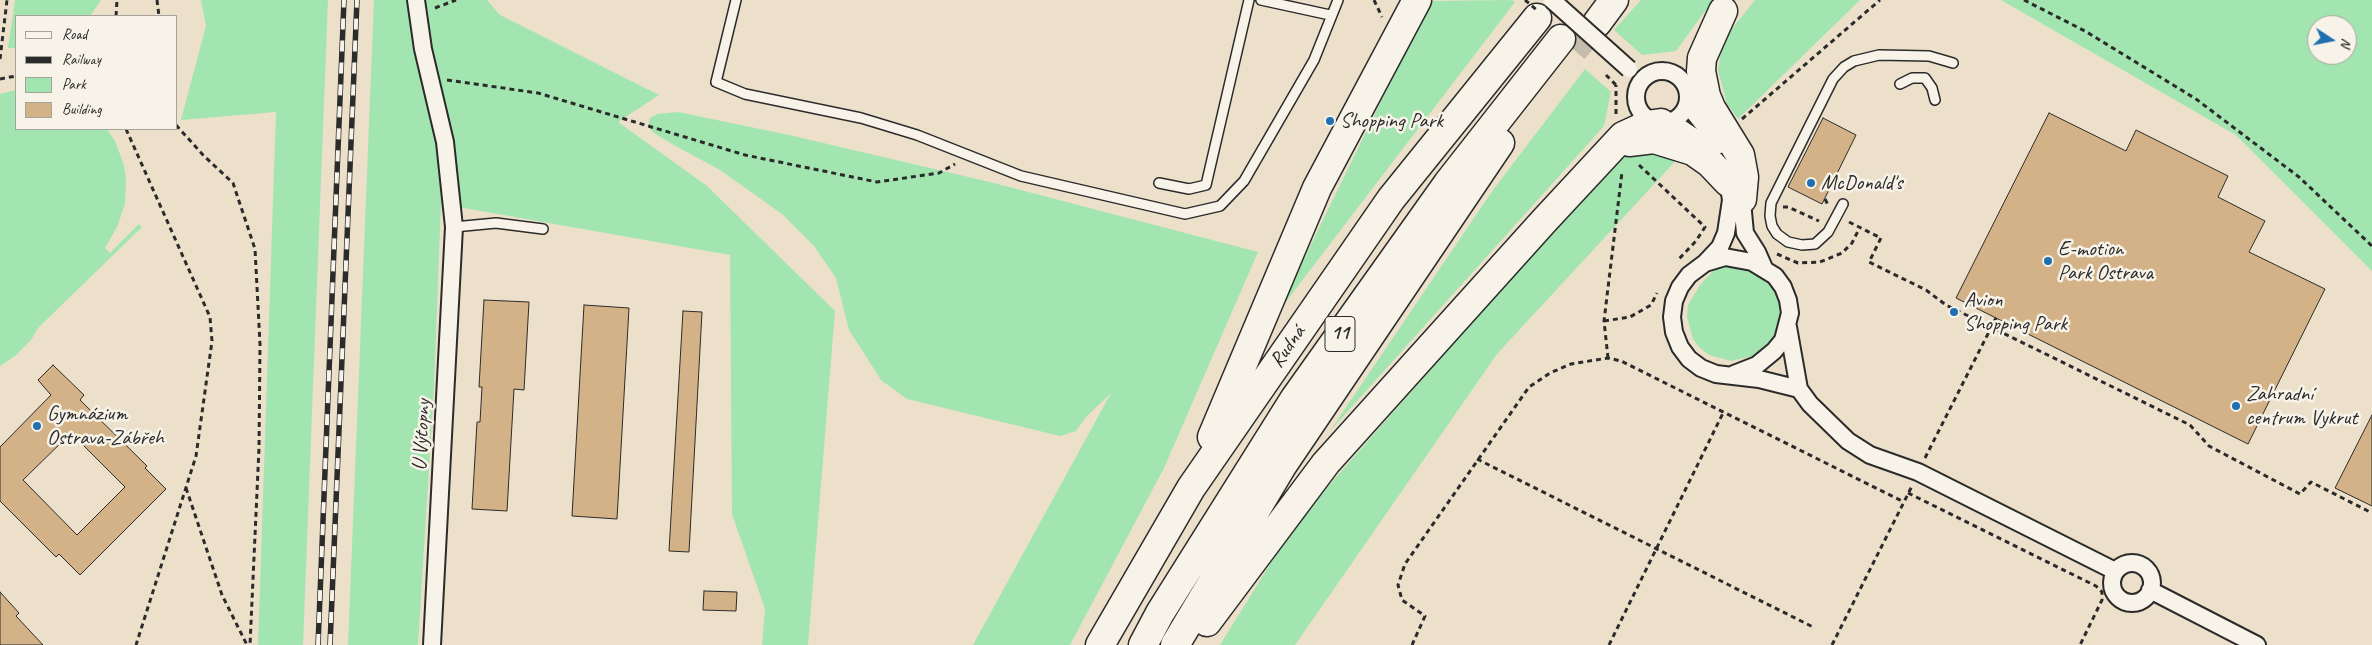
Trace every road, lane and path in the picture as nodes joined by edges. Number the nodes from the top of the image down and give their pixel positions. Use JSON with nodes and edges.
{"nodes":[{"id":1,"x":7,"y":0,"type":"edge"},
{"id":2,"x":117,"y":0,"type":"edge"},
{"id":3,"x":157,"y":0,"type":"edge"},
{"id":4,"x":456,"y":0,"type":"edge"},
{"id":5,"x":736,"y":0,"type":"edge"},
{"id":6,"x":1249,"y":0,"type":"edge"},
{"id":7,"x":1261,"y":0,"type":"edge"},
{"id":8,"x":1338,"y":0,"type":"edge"},
{"id":9,"x":1374,"y":0,"type":"edge"},
{"id":10,"x":1417,"y":0,"type":"edge"},
{"id":11,"x":1614,"y":0,"type":"edge"},
{"id":12,"x":1880,"y":0,"type":"edge"},
{"id":13,"x":2024,"y":0,"type":"edge"},
{"id":14,"x":1727,"y":5,"type":"edge"},
{"id":15,"x":417,"y":7,"type":"edge"},
{"id":16,"x":1544,"y":9,"type":"edge"},
{"id":17,"x":1592,"y":12,"type":"tunnel mouth"},
{"id":18,"x":116,"y":15,"type":"edge"},
{"id":19,"x":159,"y":15,"type":"edge"},
{"id":20,"x":1330,"y":15,"type":"junction"},
{"id":21,"x":1384,"y":22,"type":"dead end"},
{"id":22,"x":0,"y":59,"type":"edge"},
{"id":23,"x":1953,"y":63,"type":"dead end"},
{"id":24,"x":15,"y":76,"type":"edge"},
{"id":25,"x":429,"y":78,"type":"junction"},
{"id":26,"x":0,"y":79,"type":"edge"},
{"id":27,"x":1642,"y":82,"type":"junction"},
{"id":28,"x":1900,"y":84,"type":"dead end"},
{"id":29,"x":1616,"y":85,"type":"dead end"},
{"id":30,"x":1687,"y":96,"type":"junction"},
{"id":31,"x":1935,"y":100,"type":"dead end"},
{"id":32,"x":1666,"y":122,"type":"junction"},
{"id":33,"x":1736,"y":124,"type":"dead end"},
{"id":34,"x":178,"y":127,"type":"edge"},
{"id":35,"x":126,"y":130,"type":"edge"},
{"id":36,"x":1613,"y":145,"type":"junction"},
{"id":37,"x":970,"y":156,"type":"junction"},
{"id":38,"x":1645,"y":170,"type":"dead end"},
{"id":39,"x":1159,"y":183,"type":"dead end"},
{"id":40,"x":1735,"y":191,"type":"junction"},
{"id":41,"x":1825,"y":199,"type":"dead end"},
{"id":42,"x":1843,"y":204,"type":"dead end"},
{"id":43,"x":1771,"y":208,"type":"junction"},
{"id":44,"x":1833,"y":214,"type":"junction"},
{"id":45,"x":454,"y":228,"type":"junction"},
{"id":46,"x":543,"y":229,"type":"dead end"},
{"id":47,"x":2372,"y":246,"type":"edge"},
{"id":48,"x":1705,"y":263,"type":"junction"},
{"id":49,"x":1673,"y":267,"type":"dead end"},
{"id":50,"x":1764,"y":268,"type":"junction"},
{"id":51,"x":1660,"y":288,"type":"dead end"},
{"id":52,"x":1604,"y":321,"type":"junction"},
{"id":53,"x":1788,"y":327,"type":"junction"},
{"id":54,"x":1608,"y":358,"type":"junction"},
{"id":55,"x":1731,"y":375,"type":"junction"},
{"id":56,"x":1799,"y":389,"type":"junction"},
{"id":57,"x":1724,"y":411,"type":"junction"},
{"id":58,"x":1477,"y":459,"type":"junction"},
{"id":59,"x":186,"y":487,"type":"junction"},
{"id":60,"x":1191,"y":488,"type":"junction"},
{"id":61,"x":1908,"y":493,"type":"dead end"},
{"id":62,"x":1904,"y":502,"type":"dead end"},
{"id":63,"x":2372,"y":513,"type":"edge"},
{"id":64,"x":1656,"y":548,"type":"junction"},
{"id":65,"x":2115,"y":571,"type":"junction"},
{"id":66,"x":2150,"y":590,"type":"junction"},
{"id":67,"x":1815,"y":628,"type":"dead end"},
{"id":68,"x":136,"y":645,"type":"edge"},
{"id":69,"x":248,"y":645,"type":"edge"},
{"id":70,"x":432,"y":645,"type":"edge"},
{"id":71,"x":1100,"y":645,"type":"edge"},
{"id":72,"x":1143,"y":645,"type":"edge"},
{"id":73,"x":1175,"y":645,"type":"edge"},
{"id":74,"x":1190,"y":645,"type":"edge"},
{"id":75,"x":1412,"y":645,"type":"edge"},
{"id":76,"x":1608,"y":645,"type":"edge"},
{"id":77,"x":2080,"y":645,"type":"edge"},
{"id":78,"x":2257,"y":645,"type":"edge"}],
"edges":[{"from":1,"to":22,"type":"path"},
{"from":2,"to":18,"type":"path"},
{"from":3,"to":19,"type":"path"},
{"from":4,"to":15,"type":"path"},
{"from":5,"to":37,"type":"lane"},
{"from":6,"to":39,"type":"lane"},
{"from":7,"to":20,"type":"lane"},
{"from":8,"to":20,"type":"lane"},
{"from":9,"to":21,"type":"path"},
{"from":10,"to":60,"type":"highway"},
{"from":11,"to":17,"type":"highway"},
{"from":12,"to":33,"type":"path"},
{"from":13,"to":47,"type":"path"},
{"from":14,"to":30,"type":"highway"},
{"from":14,"to":40,"type":"highway"},
{"from":15,"to":25,"type":"street","name":"U Výtopny"},
{"from":16,"to":27,"type":"street","bridge":true},
{"from":16,"to":60,"type":"highway","name":"Rudná","number":"11"},
{"from":20,"to":37,"type":"lane"},
{"from":23,"to":43,"type":"lane"},
{"from":24,"to":26,"type":"path"},
{"from":25,"to":37,"type":"path"},
{"from":25,"to":45,"type":"street","name":"U Výtopny"},
{"from":27,"to":30,"type":"street"},
{"from":27,"to":32,"type":"street"},
{"from":28,"to":31,"type":"lane"},
{"from":29,"to":36,"type":"path"},
{"from":30,"to":32,"type":"street"},
{"from":30,"to":40,"type":"street"},
{"from":32,"to":36,"type":"highway"},
{"from":32,"to":40,"type":"street"},
{"from":34,"to":69,"type":"path"},
{"from":35,"to":59,"type":"path"},
{"from":36,"to":40,"type":"highway"},
{"from":36,"to":52,"type":"path"},
{"from":36,"to":74,"type":"highway"},
{"from":38,"to":49,"type":"path"},
{"from":40,"to":48,"type":"street"},
{"from":40,"to":50,"type":"street"},
{"from":41,"to":44,"type":"path"},
{"from":42,"to":44,"type":"lane"},
{"from":43,"to":44,"type":"path"},
{"from":43,"to":44,"type":"lane"},
{"from":44,"to":63,"type":"path"},
{"from":45,"to":46,"type":"lane"},
{"from":45,"to":70,"type":"street","name":"U Výtopny"},
{"from":48,"to":50,"type":"street"},
{"from":48,"to":55,"type":"street"},
{"from":50,"to":53,"type":"street"},
{"from":51,"to":52,"type":"path"},
{"from":52,"to":54,"type":"path"},
{"from":53,"to":55,"type":"street"},
{"from":53,"to":56,"type":"street"},
{"from":54,"to":57,"type":"path"},
{"from":54,"to":58,"type":"path"},
{"from":55,"to":56,"type":"street"},
{"from":56,"to":65,"type":"street"},
{"from":57,"to":62,"type":"path"},
{"from":57,"to":64,"type":"path"},
{"from":58,"to":64,"type":"path"},
{"from":58,"to":75,"type":"path"},
{"from":59,"to":68,"type":"path"},
{"from":59,"to":69,"type":"path"},
{"from":60,"to":71,"type":"highway","name":"Rudná","number":"11"},
{"from":61,"to":77,"type":"path"},
{"from":64,"to":67,"type":"path"},
{"from":64,"to":76,"type":"path"},
{"from":65,"to":66,"type":"street"},
{"from":65,"to":66,"type":"street"},
{"from":66,"to":78,"type":"street"},
{"from":72,"to":73,"type":"highway","name":"Rudná","number":"11"}]}
